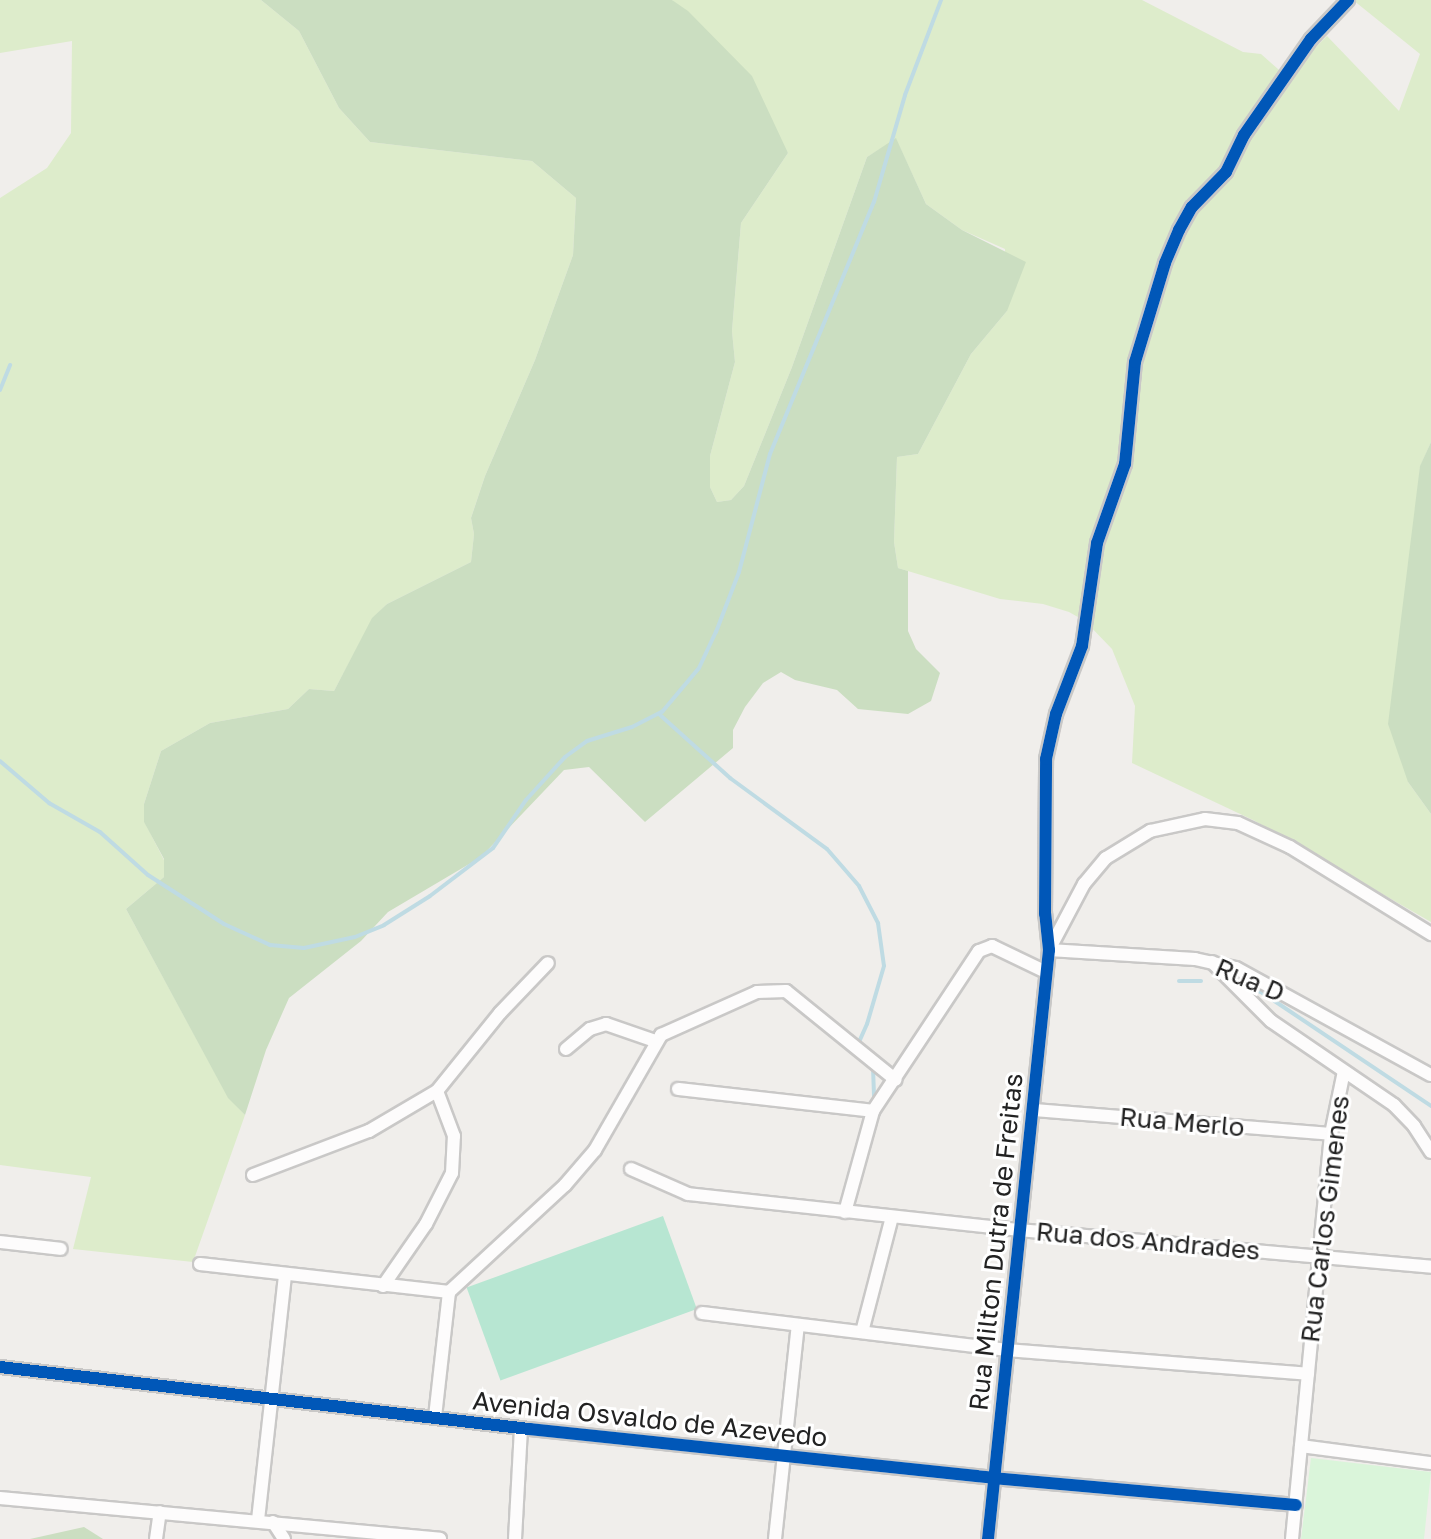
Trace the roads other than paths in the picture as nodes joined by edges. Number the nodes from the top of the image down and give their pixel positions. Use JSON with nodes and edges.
{"nodes":[{"id":1,"x":1348,"y":0,"type":"edge"},
{"id":2,"x":1431,"y":934,"type":"edge"},
{"id":3,"x":1049,"y":950,"type":"junction"},
{"id":4,"x":1212,"y":961,"type":"junction"},
{"id":5,"x":548,"y":963,"type":"dead end"},
{"id":6,"x":1046,"y":972,"type":"junction"},
{"id":7,"x":655,"y":1041,"type":"junction"},
{"id":8,"x":566,"y":1049,"type":"dead end"},
{"id":9,"x":1344,"y":1071,"type":"junction"},
{"id":10,"x":1431,"y":1075,"type":"edge"},
{"id":11,"x":896,"y":1080,"type":"junction"},
{"id":12,"x":678,"y":1089,"type":"dead end"},
{"id":13,"x":437,"y":1091,"type":"junction"},
{"id":14,"x":1034,"y":1110,"type":"junction"},
{"id":15,"x":873,"y":1111,"type":"junction"},
{"id":16,"x":1331,"y":1134,"type":"junction"},
{"id":17,"x":1431,"y":1152,"type":"edge"},
{"id":18,"x":631,"y":1169,"type":"dead end"},
{"id":19,"x":253,"y":1175,"type":"dead end"},
{"id":20,"x":845,"y":1212,"type":"junction"},
{"id":21,"x":892,"y":1217,"type":"junction"},
{"id":22,"x":1019,"y":1230,"type":"junction"},
{"id":23,"x":0,"y":1242,"type":"edge"},
{"id":24,"x":61,"y":1249,"type":"dead end"},
{"id":25,"x":1318,"y":1255,"type":"junction"},
{"id":26,"x":200,"y":1264,"type":"dead end"},
{"id":27,"x":1431,"y":1267,"type":"edge"},
{"id":28,"x":285,"y":1275,"type":"junction"},
{"id":29,"x":383,"y":1286,"type":"junction"},
{"id":30,"x":449,"y":1292,"type":"junction"},
{"id":31,"x":702,"y":1313,"type":"dead end"},
{"id":32,"x":798,"y":1325,"type":"junction"},
{"id":33,"x":862,"y":1332,"type":"junction"},
{"id":34,"x":1006,"y":1350,"type":"junction"},
{"id":35,"x":0,"y":1367,"type":"edge"},
{"id":36,"x":1308,"y":1374,"type":"junction"},
{"id":37,"x":273,"y":1400,"type":"junction"},
{"id":38,"x":435,"y":1417,"type":"junction"},
{"id":39,"x":521,"y":1428,"type":"junction"},
{"id":40,"x":1301,"y":1446,"type":"junction"},
{"id":41,"x":783,"y":1455,"type":"junction"},
{"id":42,"x":1431,"y":1463,"type":"edge"},
{"id":43,"x":993,"y":1478,"type":"junction"},
{"id":44,"x":0,"y":1498,"type":"edge"},
{"id":45,"x":1296,"y":1505,"type":"junction"},
{"id":46,"x":160,"y":1512,"type":"junction"},
{"id":47,"x":258,"y":1520,"type":"junction"},
{"id":48,"x":273,"y":1522,"type":"junction"},
{"id":49,"x":156,"y":1539,"type":"edge"},
{"id":50,"x":284,"y":1539,"type":"edge"},
{"id":51,"x":440,"y":1539,"type":"edge"},
{"id":52,"x":515,"y":1539,"type":"edge"},
{"id":53,"x":775,"y":1539,"type":"edge"},
{"id":54,"x":988,"y":1539,"type":"edge"},
{"id":55,"x":1292,"y":1539,"type":"edge"}],
"edges":[{"from":1,"to":3,"type":"street"},
{"from":2,"to":3,"type":"street"},
{"from":3,"to":4,"type":"street","name":"Rua D"},
{"from":3,"to":6,"type":"street","name":"Rua Milton Dutra de Freitas"},
{"from":4,"to":9,"type":"street","name":"Rua Carlos Gimenes"},
{"from":4,"to":10,"type":"street","name":"Rua D"},
{"from":5,"to":13,"type":"street"},
{"from":6,"to":11,"type":"street"},
{"from":6,"to":14,"type":"street","name":"Rua Milton Dutra de Freitas"},
{"from":7,"to":8,"type":"street"},
{"from":7,"to":11,"type":"street"},
{"from":7,"to":30,"type":"street"},
{"from":9,"to":16,"type":"street","name":"Rua Carlos Gimenes"},
{"from":9,"to":17,"type":"street"},
{"from":11,"to":15,"type":"street"},
{"from":12,"to":15,"type":"street"},
{"from":13,"to":19,"type":"street"},
{"from":13,"to":29,"type":"street"},
{"from":14,"to":16,"type":"street","name":"Rua Merlo"},
{"from":14,"to":22,"type":"street","name":"Rua Milton Dutra de Freitas"},
{"from":15,"to":20,"type":"street"},
{"from":16,"to":25,"type":"street","name":"Rua Carlos Gimenes"},
{"from":18,"to":20,"type":"street","name":"Rua dos Andrades"},
{"from":20,"to":21,"type":"street","name":"Rua dos Andrades"},
{"from":21,"to":22,"type":"street","name":"Rua dos Andrades"},
{"from":21,"to":33,"type":"street"},
{"from":22,"to":25,"type":"street","name":"Rua dos Andrades"},
{"from":22,"to":34,"type":"street","name":"Rua Milton Dutra de Freitas"},
{"from":23,"to":24,"type":"street"},
{"from":25,"to":27,"type":"street","name":"Rua dos Andrades"},
{"from":25,"to":36,"type":"street","name":"Rua Carlos Gimenes"},
{"from":26,"to":28,"type":"street"},
{"from":28,"to":29,"type":"street"},
{"from":28,"to":37,"type":"street"},
{"from":29,"to":30,"type":"street"},
{"from":30,"to":38,"type":"street"},
{"from":31,"to":32,"type":"street"},
{"from":32,"to":33,"type":"street"},
{"from":32,"to":41,"type":"street"},
{"from":33,"to":34,"type":"street"},
{"from":34,"to":36,"type":"street"},
{"from":34,"to":43,"type":"street","name":"Rua Milton Dutra de Freitas"},
{"from":35,"to":37,"type":"street","name":"Avenida Osvaldo de Azevedo"},
{"from":36,"to":40,"type":"street","name":"Rua Carlos Gimenes"},
{"from":37,"to":38,"type":"street","name":"Avenida Osvaldo de Azevedo"},
{"from":37,"to":47,"type":"street"},
{"from":38,"to":39,"type":"street","name":"Avenida Osvaldo de Azevedo"},
{"from":39,"to":41,"type":"street","name":"Avenida Osvaldo de Azevedo"},
{"from":39,"to":52,"type":"street"},
{"from":40,"to":42,"type":"street"},
{"from":40,"to":45,"type":"street","name":"Rua Carlos Gimenes"},
{"from":41,"to":43,"type":"street","name":"Avenida Osvaldo de Azevedo"},
{"from":41,"to":53,"type":"street"},
{"from":43,"to":45,"type":"street","name":"Avenida Osvaldo de Azevedo"},
{"from":43,"to":54,"type":"street","name":"Rua Milton Dutra de Freitas"},
{"from":44,"to":46,"type":"street"},
{"from":45,"to":55,"type":"street","name":"Rua Carlos Gimenes"},
{"from":46,"to":47,"type":"street"},
{"from":46,"to":49,"type":"street"},
{"from":47,"to":48,"type":"street"},
{"from":48,"to":50,"type":"street"},
{"from":48,"to":51,"type":"street"}]}
